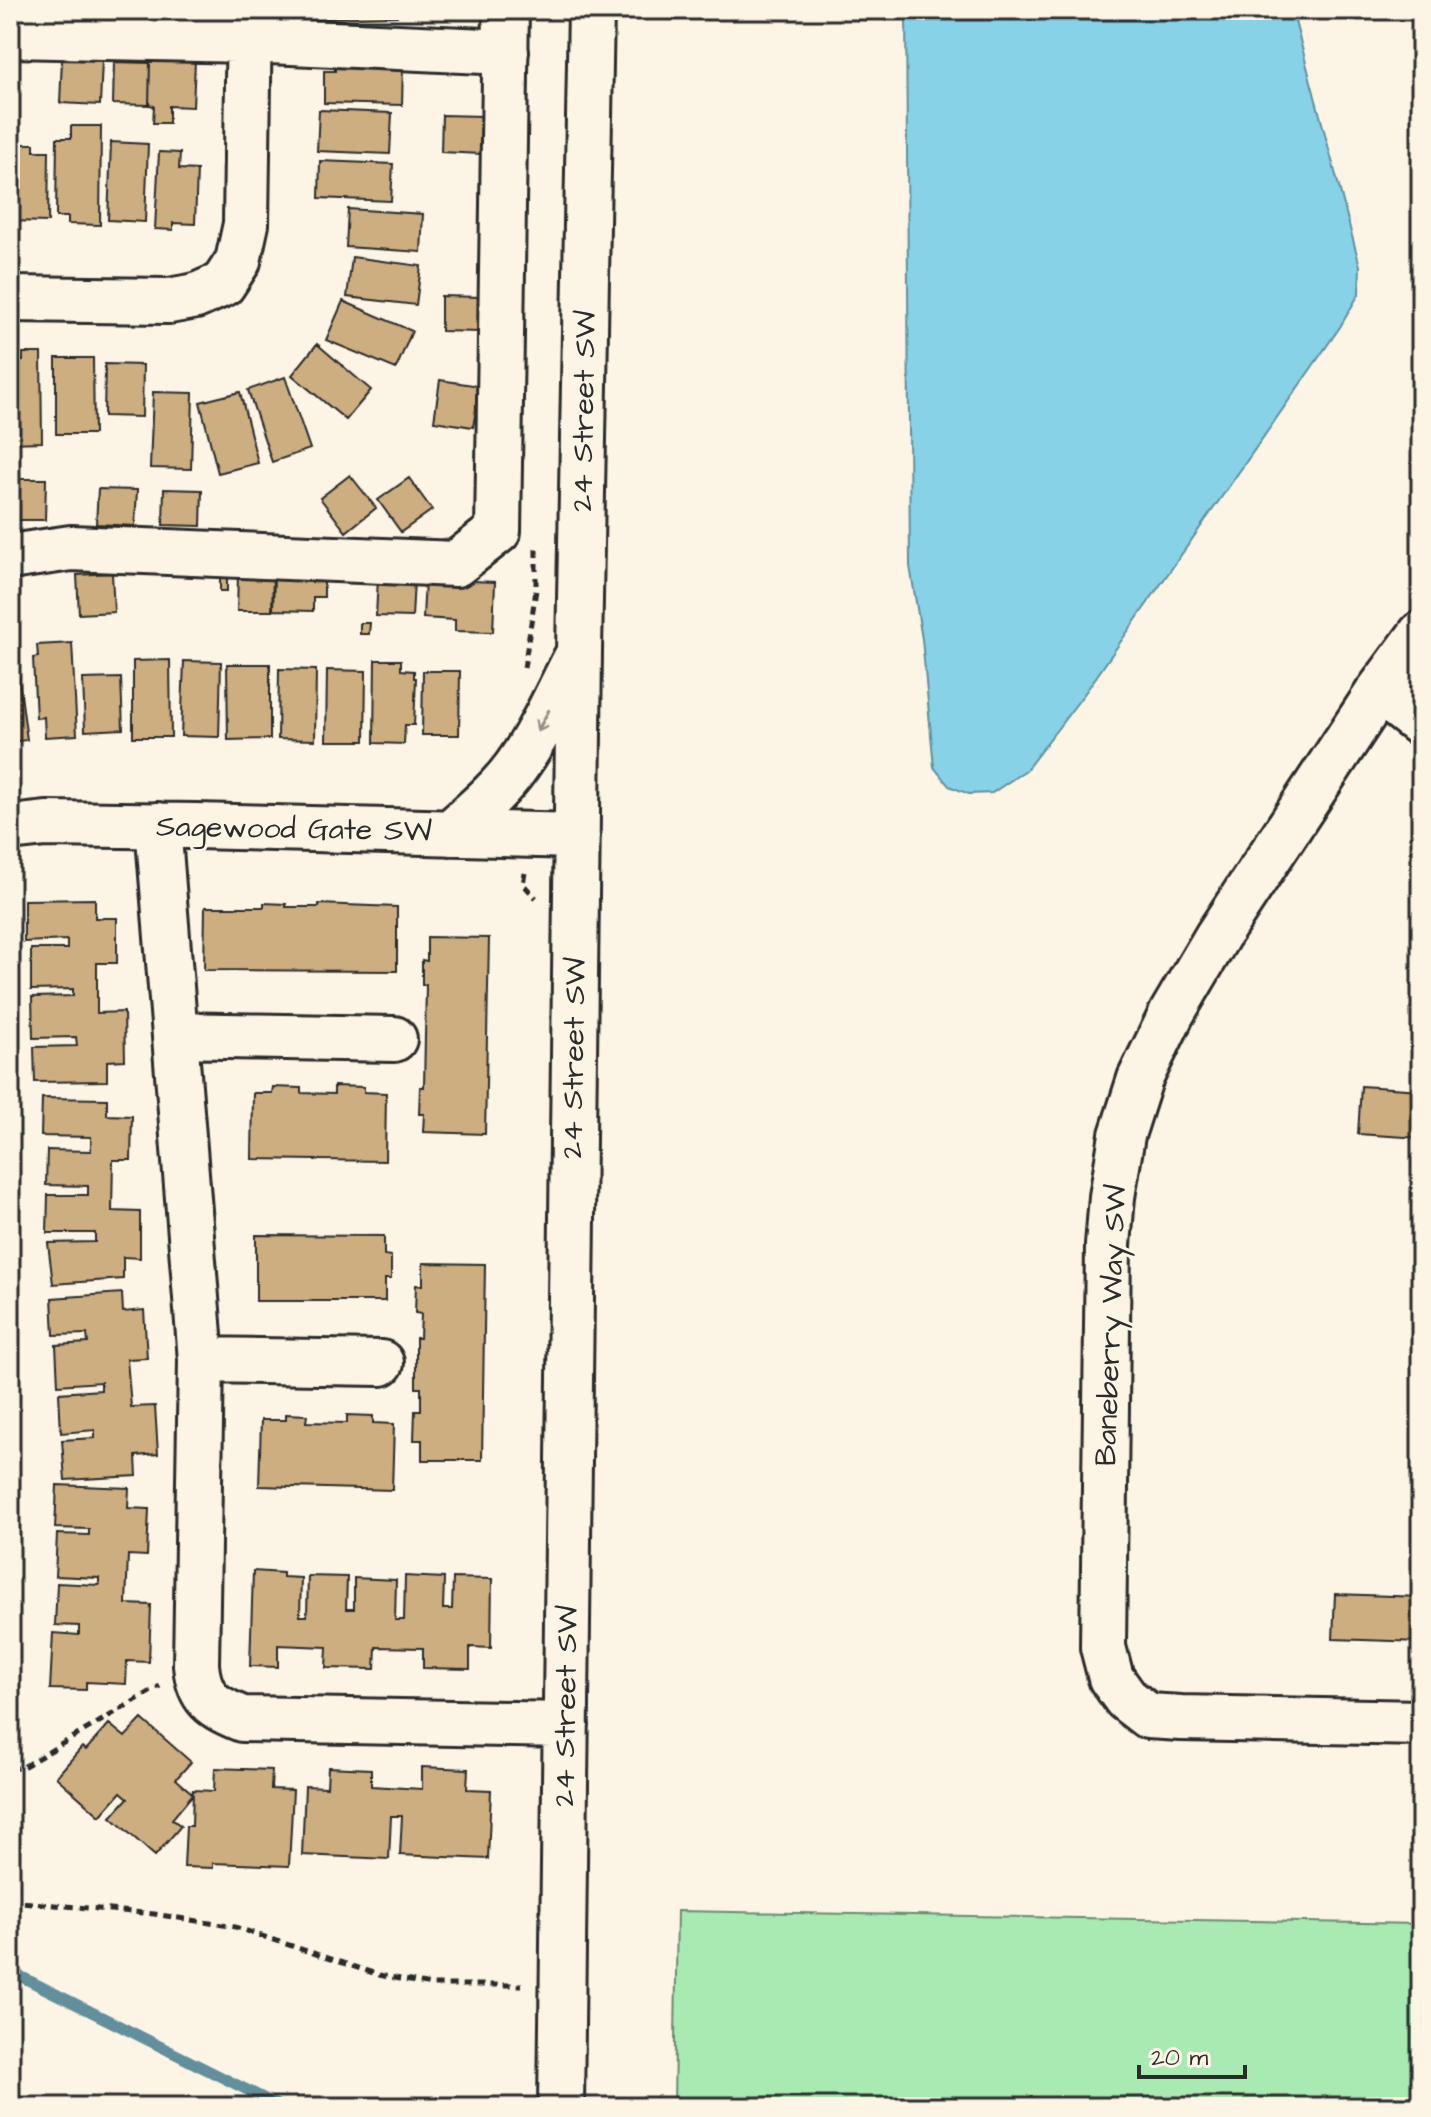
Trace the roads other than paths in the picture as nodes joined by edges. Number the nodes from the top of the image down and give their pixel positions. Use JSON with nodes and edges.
{"nodes":[{"id":1,"x":591,"y":10,"type":"edge"},
{"id":2,"x":248,"y":25,"type":"edge"},
{"id":3,"x":506,"y":31,"type":"edge"},
{"id":4,"x":10,"y":35,"type":"edge"},
{"id":5,"x":10,"y":299,"type":"edge"},
{"id":6,"x":10,"y":557,"type":"edge"},
{"id":7,"x":1421,"y":634,"type":"edge"},
{"id":8,"x":579,"y":652,"type":"junction"},
{"id":9,"x":1379,"y":691,"type":"junction"},
{"id":10,"x":1421,"y":724,"type":"edge"},
{"id":11,"x":158,"y":825,"type":"junction"},
{"id":12,"x":10,"y":828,"type":"edge"},
{"id":13,"x":450,"y":833,"type":"junction"},
{"id":14,"x":577,"y":836,"type":"junction"},
{"id":15,"x":175,"y":1035,"type":"junction"},
{"id":16,"x":394,"y":1039,"type":"dead end"},
{"id":17,"x":201,"y":1360,"type":"junction"},
{"id":18,"x":381,"y":1363,"type":"dead end"},
{"id":19,"x":1421,"y":1723,"type":"edge"},
{"id":20,"x":566,"y":1725,"type":"junction"},
{"id":21,"x":561,"y":2107,"type":"edge"}],
"edges":[{"from":1,"to":8,"type":"street","name":"24 Street SW"},
{"from":2,"to":3,"type":"street"},
{"from":2,"to":4,"type":"street"},
{"from":2,"to":5,"type":"street"},
{"from":3,"to":6,"type":"street"},
{"from":7,"to":9,"type":"street","name":"Baneberry Way SW"},
{"from":8,"to":13,"type":"street","one_way":true},
{"from":8,"to":14,"type":"street","name":"24 Street SW"},
{"from":9,"to":10,"type":"street"},
{"from":9,"to":19,"type":"street","name":"Baneberry Way SW"},
{"from":11,"to":12,"type":"street","name":"Sagewood Gate SW"},
{"from":11,"to":13,"type":"street","name":"Sagewood Gate SW"},
{"from":11,"to":15,"type":"street"},
{"from":13,"to":14,"type":"street","name":"Sagewood Gate SW"},
{"from":14,"to":20,"type":"street","name":"24 Street SW"},
{"from":15,"to":16,"type":"street"},
{"from":15,"to":17,"type":"street"},
{"from":17,"to":18,"type":"street"},
{"from":17,"to":20,"type":"street"},
{"from":20,"to":21,"type":"street","name":"24 Street SW"}]}
